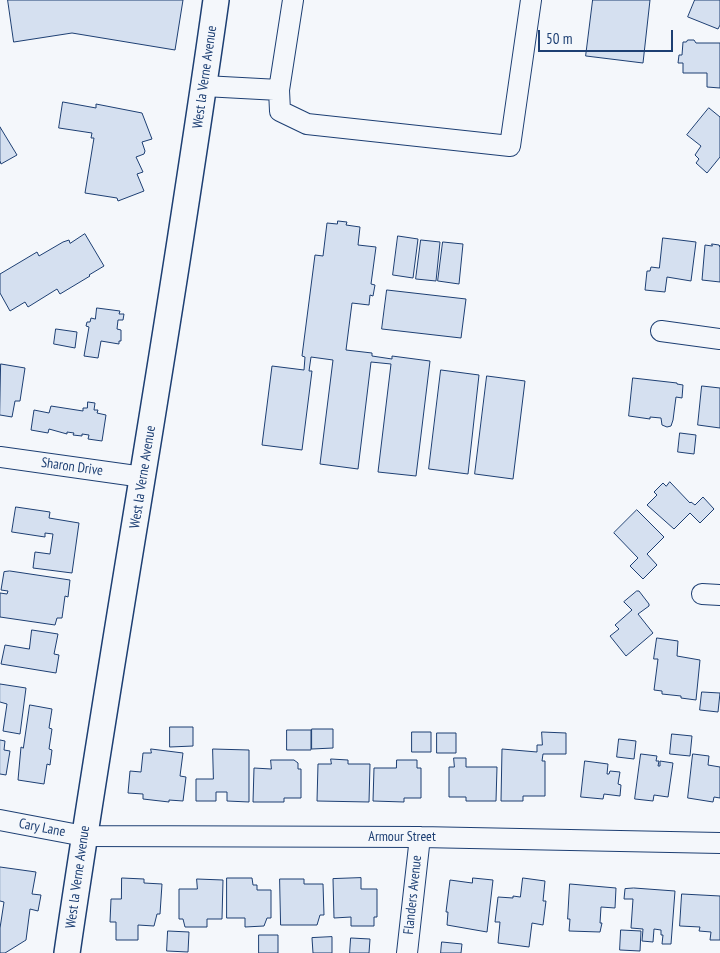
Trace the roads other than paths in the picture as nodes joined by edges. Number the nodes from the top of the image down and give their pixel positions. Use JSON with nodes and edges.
{"nodes":[{"id":1,"x":216,"y":0,"type":"edge"},
{"id":2,"x":294,"y":0,"type":"edge"},
{"id":3,"x":531,"y":0,"type":"edge"},
{"id":4,"x":204,"y":86,"type":"junction"},
{"id":5,"x":279,"y":90,"type":"junction"},
{"id":6,"x":661,"y":331,"type":"dead end"},
{"id":7,"x":720,"y":339,"type":"edge"},
{"id":8,"x":0,"y":457,"type":"edge"},
{"id":9,"x":143,"y":477,"type":"junction"},
{"id":10,"x":0,"y":820,"type":"edge"},
{"id":11,"x":84,"y":836,"type":"junction"},
{"id":12,"x":420,"y":837,"type":"junction"},
{"id":13,"x":720,"y":843,"type":"edge"},
{"id":14,"x":67,"y":953,"type":"edge"},
{"id":15,"x":407,"y":953,"type":"edge"}],
"edges":[{"from":1,"to":4,"type":"main road","name":"West la Verne Avenue"},
{"from":2,"to":5,"type":"street"},
{"from":3,"to":5,"type":"street"},
{"from":4,"to":5,"type":"street"},
{"from":4,"to":9,"type":"main road","name":"West la Verne Avenue"},
{"from":6,"to":7,"type":"street"},
{"from":8,"to":9,"type":"street","name":"Sharon Drive"},
{"from":9,"to":11,"type":"main road","name":"West la Verne Avenue"},
{"from":10,"to":11,"type":"street","name":"Cary Lane"},
{"from":11,"to":12,"type":"street","name":"Armour Street"},
{"from":11,"to":14,"type":"main road","name":"West la Verne Avenue"},
{"from":12,"to":13,"type":"street","name":"Armour Street"},
{"from":12,"to":15,"type":"street","name":"Flanders Avenue"}]}
